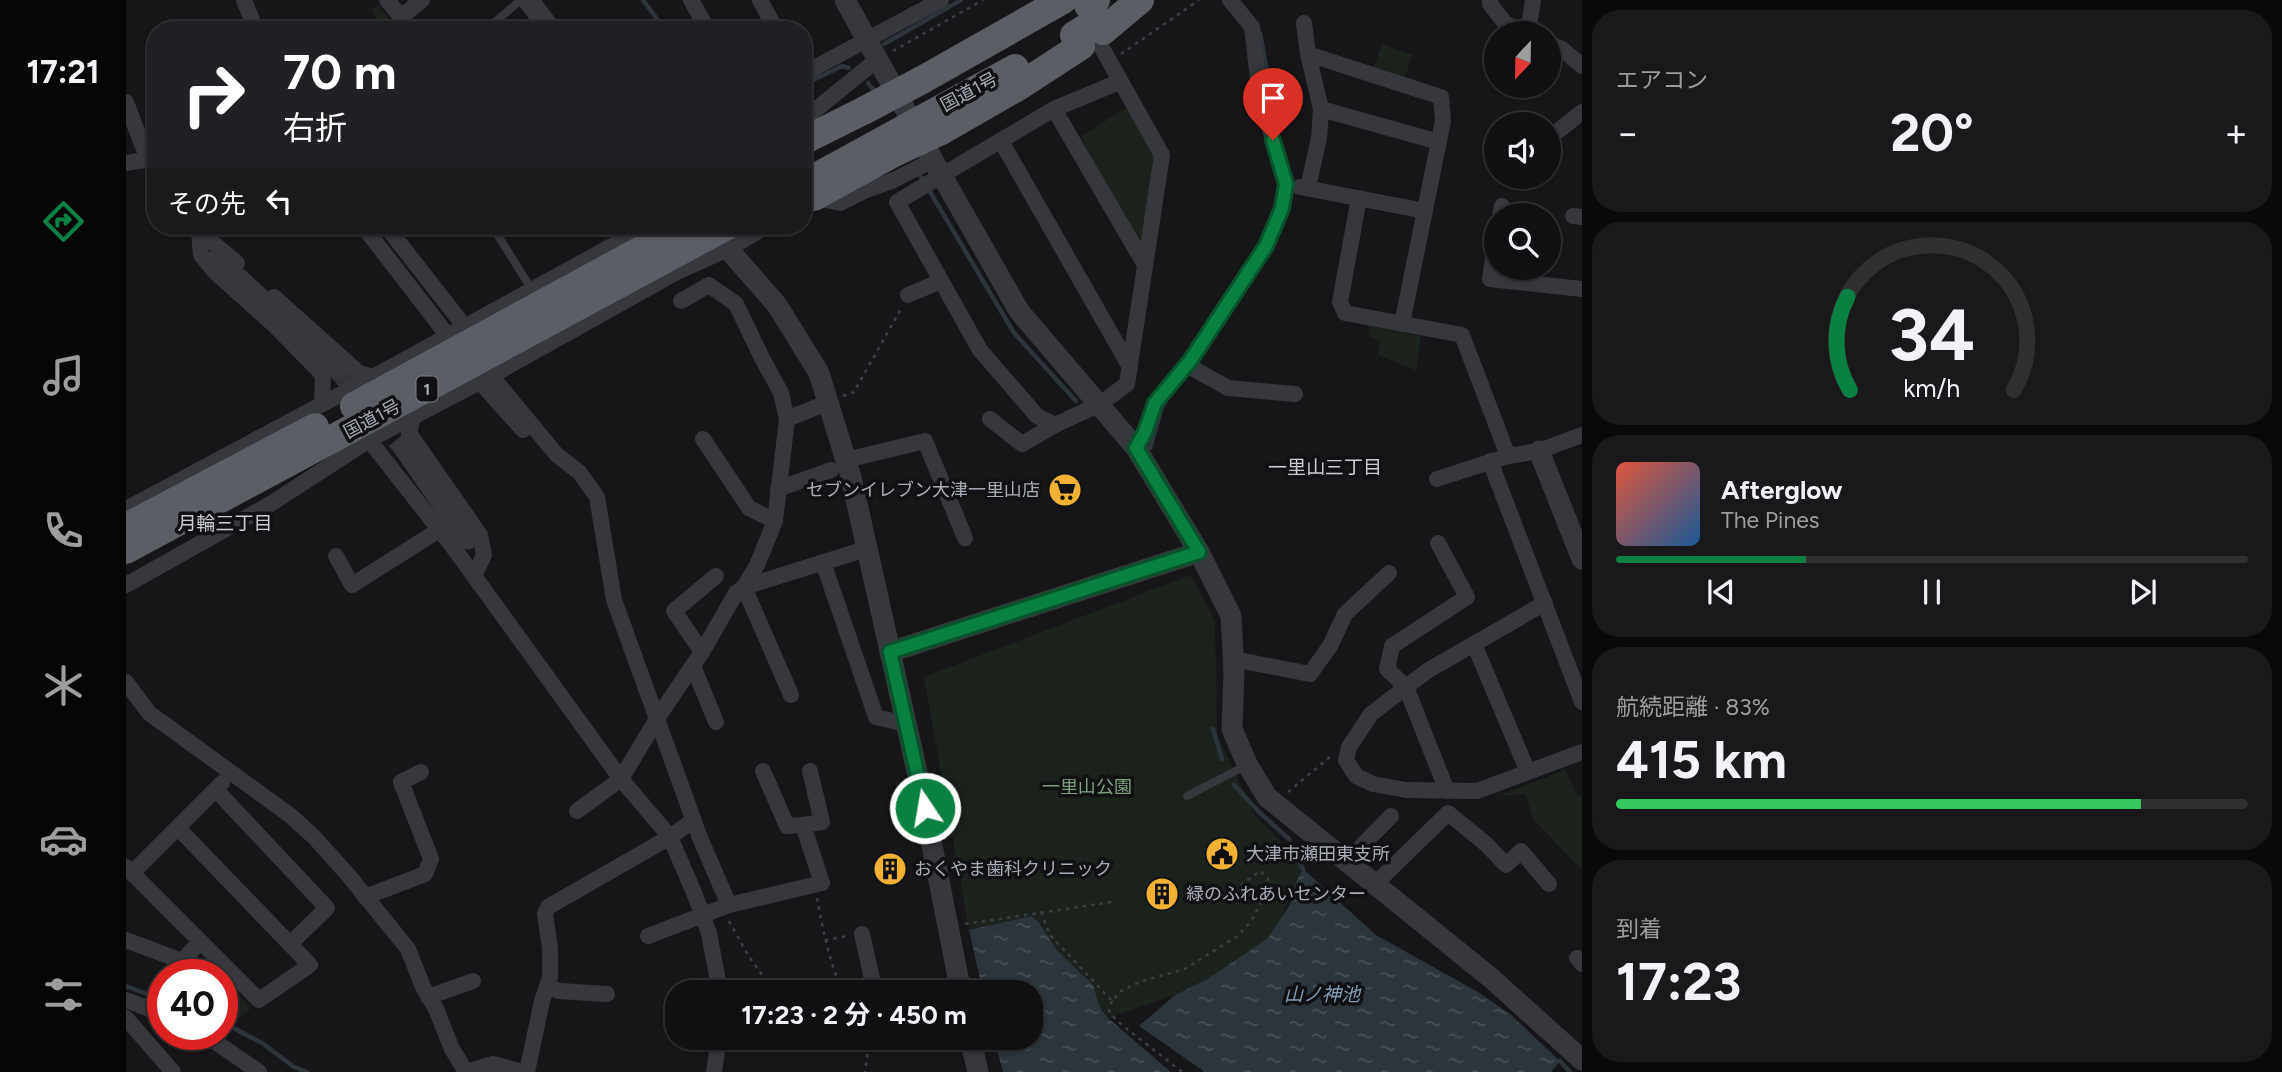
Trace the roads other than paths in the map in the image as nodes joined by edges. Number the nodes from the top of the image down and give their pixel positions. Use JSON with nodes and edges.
{"nodes":[{"id":1,"x":387,"y":0,"type":"edge"},
{"id":2,"x":422,"y":0,"type":"edge"},
{"id":3,"x":521,"y":0,"type":"edge"},
{"id":4,"x":528,"y":0,"type":"edge"},
{"id":5,"x":691,"y":0,"type":"edge"},
{"id":6,"x":760,"y":0,"type":"edge"},
{"id":7,"x":845,"y":0,"type":"edge"},
{"id":8,"x":1134,"y":0,"type":"edge"},
{"id":9,"x":1140,"y":0,"type":"edge"},
{"id":10,"x":1230,"y":0,"type":"edge"},
{"id":11,"x":1490,"y":0,"type":"edge"},
{"id":12,"x":1533,"y":0,"type":"edge"},
{"id":13,"x":248,"y":1,"type":"edge"},
{"id":14,"x":932,"y":2,"type":"edge"},
{"id":15,"x":1079,"y":16,"type":"edge"},
{"id":16,"x":254,"y":21,"type":"edge"},
{"id":17,"x":496,"y":21,"type":"edge"},
{"id":18,"x":544,"y":21,"type":"edge"},
{"id":19,"x":703,"y":21,"type":"edge"},
{"id":20,"x":771,"y":21,"type":"edge"},
{"id":21,"x":1503,"y":21,"type":"edge"},
{"id":22,"x":1529,"y":21,"type":"edge"},
{"id":23,"x":1304,"y":23,"type":"dead end"},
{"id":24,"x":867,"y":38,"type":"junction"},
{"id":25,"x":1561,"y":49,"type":"edge"},
{"id":26,"x":1308,"y":54,"type":"junction"},
{"id":27,"x":1011,"y":59,"type":"junction"},
{"id":28,"x":878,"y":60,"type":"junction"},
{"id":29,"x":1582,"y":66,"type":"edge"},
{"id":30,"x":812,"y":69,"type":"edge"},
{"id":31,"x":1119,"y":82,"type":"junction"},
{"id":32,"x":126,"y":102,"type":"edge"},
{"id":33,"x":1321,"y":109,"type":"junction"},
{"id":34,"x":1054,"y":110,"type":"junction"},
{"id":35,"x":1582,"y":112,"type":"edge"},
{"id":36,"x":812,"y":113,"type":"edge"},
{"id":37,"x":1561,"y":129,"type":"edge"},
{"id":38,"x":812,"y":136,"type":"edge"},
{"id":39,"x":1001,"y":141,"type":"junction"},
{"id":40,"x":1439,"y":142,"type":"junction"},
{"id":41,"x":147,"y":146,"type":"edge"},
{"id":42,"x":147,"y":155,"type":"edge"},
{"id":43,"x":812,"y":158,"type":"edge"},
{"id":44,"x":126,"y":163,"type":"edge"},
{"id":45,"x":937,"y":172,"type":"junction"},
{"id":46,"x":1286,"y":184,"type":"junction"},
{"id":47,"x":1308,"y":188,"type":"junction"},
{"id":48,"x":812,"y":192,"type":"edge"},
{"id":49,"x":812,"y":193,"type":"edge"},
{"id":50,"x":812,"y":196,"type":"edge"},
{"id":51,"x":1359,"y":198,"type":"junction"},
{"id":52,"x":1425,"y":211,"type":"junction"},
{"id":53,"x":198,"y":235,"type":"edge"},
{"id":54,"x":202,"y":235,"type":"edge"},
{"id":55,"x":205,"y":235,"type":"edge"},
{"id":56,"x":371,"y":235,"type":"edge"},
{"id":57,"x":381,"y":235,"type":"edge"},
{"id":58,"x":392,"y":235,"type":"edge"},
{"id":59,"x":498,"y":235,"type":"edge"},
{"id":60,"x":632,"y":235,"type":"edge"},
{"id":61,"x":669,"y":235,"type":"edge"},
{"id":62,"x":728,"y":237,"type":"edge"},
{"id":63,"x":217,"y":259,"type":"joint"},
{"id":64,"x":1145,"y":265,"type":"junction"},
{"id":65,"x":1499,"y":280,"type":"edge"},
{"id":66,"x":941,"y":281,"type":"junction"},
{"id":67,"x":1582,"y":289,"type":"edge"},
{"id":68,"x":532,"y":290,"type":"junction"},
{"id":69,"x":908,"y":295,"type":"road end"},
{"id":70,"x":681,"y":301,"type":"dead end"},
{"id":71,"x":1402,"y":324,"type":"junction"},
{"id":72,"x":454,"y":329,"type":"junction"},
{"id":73,"x":1187,"y":365,"type":"junction"},
{"id":74,"x":1130,"y":367,"type":"junction"},
{"id":75,"x":337,"y":368,"type":"tunnel mouth"},
{"id":76,"x":373,"y":377,"type":"junction"},
{"id":77,"x":499,"y":377,"type":"junction"},
{"id":78,"x":480,"y":382,"type":"junction"},
{"id":79,"x":1295,"y":394,"type":"dead end"},
{"id":80,"x":829,"y":402,"type":"junction"},
{"id":81,"x":322,"y":403,"type":"junction"},
{"id":82,"x":1100,"y":404,"type":"junction"},
{"id":83,"x":413,"y":417,"type":"junction"},
{"id":84,"x":787,"y":419,"type":"junction"},
{"id":85,"x":989,"y":419,"type":"dead end"},
{"id":86,"x":1055,"y":425,"type":"junction"},
{"id":87,"x":1582,"y":435,"type":"edge"},
{"id":88,"x":703,"y":439,"type":"dead end"},
{"id":89,"x":369,"y":440,"type":"junction"},
{"id":90,"x":404,"y":448,"type":"tunnel mouth"},
{"id":91,"x":1136,"y":448,"type":"junction"},
{"id":92,"x":1539,"y":451,"type":"junction"},
{"id":93,"x":1508,"y":456,"type":"junction"},
{"id":94,"x":1490,"y":461,"type":"junction"},
{"id":95,"x":839,"y":465,"type":"junction"},
{"id":96,"x":580,"y":472,"type":"junction"},
{"id":97,"x":1437,"y":479,"type":"dead end"},
{"id":98,"x":778,"y":489,"type":"junction"},
{"id":99,"x":126,"y":509,"type":"edge"},
{"id":100,"x":775,"y":521,"type":"junction"},
{"id":101,"x":126,"y":527,"type":"edge"},
{"id":102,"x":439,"y":530,"type":"junction"},
{"id":103,"x":467,"y":538,"type":"joint"},
{"id":104,"x":965,"y":538,"type":"dead end"},
{"id":105,"x":1438,"y":543,"type":"dead end"},
{"id":106,"x":866,"y":549,"type":"junction"},
{"id":107,"x":126,"y":550,"type":"edge"},
{"id":108,"x":1199,"y":552,"type":"junction"},
{"id":109,"x":336,"y":556,"type":"dead end"},
{"id":110,"x":1582,"y":559,"type":"edge"},
{"id":111,"x":824,"y":562,"type":"junction"},
{"id":112,"x":1389,"y":573,"type":"dead end"},
{"id":113,"x":474,"y":576,"type":"junction"},
{"id":114,"x":716,"y":576,"type":"dead end"},
{"id":115,"x":126,"y":585,"type":"edge"},
{"id":116,"x":744,"y":586,"type":"junction"},
{"id":117,"x":1545,"y":603,"type":"junction"},
{"id":118,"x":1474,"y":644,"type":"junction"},
{"id":119,"x":702,"y":652,"type":"junction"},
{"id":120,"x":890,"y":652,"type":"junction"},
{"id":121,"x":1233,"y":659,"type":"junction"},
{"id":122,"x":126,"y":666,"type":"edge"},
{"id":123,"x":693,"y":666,"type":"junction"},
{"id":124,"x":1406,"y":687,"type":"junction"},
{"id":125,"x":128,"y":688,"type":"edge"},
{"id":126,"x":791,"y":695,"type":"dead end"},
{"id":127,"x":1582,"y":702,"type":"edge"},
{"id":128,"x":658,"y":717,"type":"junction"},
{"id":129,"x":716,"y":722,"type":"dead end"},
{"id":130,"x":906,"y":724,"type":"junction"},
{"id":131,"x":1582,"y":752,"type":"edge"},
{"id":132,"x":1247,"y":764,"type":"junction"},
{"id":133,"x":763,"y":771,"type":"dead end"},
{"id":134,"x":810,"y":771,"type":"dead end"},
{"id":135,"x":232,"y":772,"type":"junction"},
{"id":136,"x":421,"y":772,"type":"dead end"},
{"id":137,"x":1528,"y":772,"type":"junction"},
{"id":138,"x":621,"y":779,"type":"junction"},
{"id":139,"x":216,"y":790,"type":"junction"},
{"id":140,"x":1447,"y":791,"type":"junction"},
{"id":141,"x":1187,"y":796,"type":"dead end"},
{"id":142,"x":577,"y":811,"type":"dead end"},
{"id":143,"x":1391,"y":816,"type":"dead end"},
{"id":144,"x":694,"y":820,"type":"junction"},
{"id":145,"x":803,"y":825,"type":"junction"},
{"id":146,"x":179,"y":829,"type":"junction"},
{"id":147,"x":670,"y":837,"type":"junction"},
{"id":148,"x":1346,"y":862,"type":"junction"},
{"id":149,"x":129,"y":870,"type":"edge"},
{"id":150,"x":1549,"y":884,"type":"dead end"},
{"id":151,"x":1374,"y":886,"type":"junction"},
{"id":152,"x":365,"y":897,"type":"junction"},
{"id":153,"x":726,"y":907,"type":"junction"},
{"id":154,"x":702,"y":916,"type":"junction"},
{"id":155,"x":862,"y":934,"type":"road end"},
{"id":156,"x":648,"y":936,"type":"dead end"},
{"id":157,"x":126,"y":940,"type":"edge"},
{"id":158,"x":199,"y":943,"type":"junction"},
{"id":159,"x":290,"y":944,"type":"junction"},
{"id":160,"x":718,"y":980,"type":"edge"},
{"id":161,"x":872,"y":980,"type":"edge"},
{"id":162,"x":959,"y":980,"type":"edge"},
{"id":163,"x":473,"y":981,"type":"dead end"},
{"id":164,"x":553,"y":988,"type":"junction"},
{"id":165,"x":607,"y":994,"type":"dead end"},
{"id":166,"x":428,"y":997,"type":"junction"},
{"id":167,"x":126,"y":1000,"type":"edge"},
{"id":168,"x":147,"y":1008,"type":"edge"},
{"id":169,"x":126,"y":1018,"type":"edge"},
{"id":170,"x":542,"y":1039,"type":"dead end"},
{"id":171,"x":228,"y":1050,"type":"edge"},
{"id":172,"x":717,"y":1050,"type":"edge"},
{"id":173,"x":973,"y":1050,"type":"edge"},
{"id":174,"x":1582,"y":1060,"type":"edge"},
{"id":175,"x":527,"y":1068,"type":"edge"},
{"id":176,"x":173,"y":1072,"type":"edge"},
{"id":177,"x":260,"y":1072,"type":"edge"},
{"id":178,"x":466,"y":1072,"type":"edge"},
{"id":179,"x":714,"y":1072,"type":"edge"},
{"id":180,"x":978,"y":1072,"type":"edge"}],
"edges":[{"from":1,"to":2,"type":"street"},
{"from":3,"to":17,"type":"lane"},
{"from":4,"to":18,"type":"street"},
{"from":5,"to":19,"type":"street"},
{"from":6,"to":20,"type":"street"},
{"from":7,"to":24,"type":"street"},
{"from":8,"to":15,"type":"highway","name":"国道1号"},
{"from":9,"to":15,"type":"highway"},
{"from":10,"to":46,"type":"street"},
{"from":11,"to":21,"type":"street"},
{"from":12,"to":22,"type":"street"},
{"from":13,"to":16,"type":"street"},
{"from":14,"to":24,"type":"street"},
{"from":15,"to":27,"type":"highway","name":"国道1号"},
{"from":15,"to":31,"type":"street"},
{"from":15,"to":38,"type":"highway","bridge":true},
{"from":15,"to":49,"type":"highway","bridge":true},
{"from":23,"to":26,"type":"street"},
{"from":24,"to":28,"type":"street"},
{"from":24,"to":30,"type":"street"},
{"from":25,"to":29,"type":"street"},
{"from":26,"to":33,"type":"street"},
{"from":26,"to":40,"type":"street"},
{"from":27,"to":43,"type":"highway","name":"国道1号"},
{"from":27,"to":48,"type":"highway","name":"国道1号","bridge":true},
{"from":28,"to":36,"type":"street"},
{"from":28,"to":45,"type":"street"},
{"from":31,"to":34,"type":"street"},
{"from":31,"to":64,"type":"street"},
{"from":32,"to":41,"type":"street"},
{"from":33,"to":40,"type":"street"},
{"from":33,"to":47,"type":"street"},
{"from":34,"to":39,"type":"street"},
{"from":34,"to":64,"type":"street"},
{"from":35,"to":37,"type":"street"},
{"from":39,"to":45,"type":"street"},
{"from":39,"to":74,"type":"street"},
{"from":40,"to":52,"type":"street"},
{"from":42,"to":44,"type":"street"},
{"from":45,"to":50,"type":"street"},
{"from":45,"to":66,"type":"street"},
{"from":45,"to":82,"type":"street"},
{"from":46,"to":47,"type":"street"},
{"from":46,"to":73,"type":"street"},
{"from":47,"to":51,"type":"street"},
{"from":51,"to":52,"type":"street"},
{"from":51,"to":71,"type":"street"},
{"from":52,"to":71,"type":"street"},
{"from":53,"to":81,"type":"street"},
{"from":54,"to":63,"type":"street"},
{"from":55,"to":76,"type":"street"},
{"from":56,"to":72,"type":"street"},
{"from":57,"to":72,"type":"street"},
{"from":58,"to":72,"type":"street"},
{"from":59,"to":68,"type":"lane"},
{"from":60,"to":68,"type":"street"},
{"from":61,"to":101,"type":"highway","name":"国道1号","number":"1","bridge":true},
{"from":62,"to":77,"type":"street"},
{"from":62,"to":80,"type":"street"},
{"from":62,"to":107,"type":"highway","name":"国道1号","number":"1","bridge":true},
{"from":63,"to":75,"type":"street"},
{"from":64,"to":74,"type":"street"},
{"from":65,"to":67,"type":"street"},
{"from":66,"to":69,"type":"street"},
{"from":66,"to":86,"type":"street"},
{"from":68,"to":72,"type":"street"},
{"from":70,"to":84,"type":"street"},
{"from":71,"to":93,"type":"street"},
{"from":72,"to":76,"type":"street"},
{"from":73,"to":79,"type":"street"},
{"from":73,"to":91,"type":"street"},
{"from":74,"to":82,"type":"street"},
{"from":76,"to":81,"type":"street"},
{"from":77,"to":78,"type":"street"},
{"from":77,"to":96,"type":"street"},
{"from":78,"to":83,"type":"street"},
{"from":78,"to":96,"type":"street"},
{"from":80,"to":84,"type":"street"},
{"from":80,"to":95,"type":"street"},
{"from":81,"to":99,"type":"street"},
{"from":82,"to":86,"type":"street"},
{"from":82,"to":91,"type":"street"},
{"from":83,"to":89,"type":"street"},
{"from":83,"to":113,"type":"street"},
{"from":84,"to":98,"type":"street"},
{"from":85,"to":86,"type":"street"},
{"from":87,"to":92,"type":"street"},
{"from":88,"to":100,"type":"street"},
{"from":89,"to":102,"type":"street"},
{"from":89,"to":115,"type":"street"},
{"from":90,"to":103,"type":"street"},
{"from":91,"to":108,"type":"street"},
{"from":92,"to":93,"type":"street"},
{"from":92,"to":110,"type":"street"},
{"from":93,"to":94,"type":"street"},
{"from":94,"to":97,"type":"street"},
{"from":94,"to":117,"type":"street"},
{"from":95,"to":98,"type":"street"},
{"from":95,"to":104,"type":"street"},
{"from":95,"to":106,"type":"street"},
{"from":96,"to":128,"type":"street"},
{"from":98,"to":100,"type":"street"},
{"from":100,"to":116,"type":"street"},
{"from":102,"to":109,"type":"street"},
{"from":102,"to":113,"type":"street"},
{"from":103,"to":113,"type":"street"},
{"from":105,"to":124,"type":"street"},
{"from":106,"to":111,"type":"street"},
{"from":106,"to":120,"type":"street"},
{"from":108,"to":120,"type":"street"},
{"from":108,"to":121,"type":"street"},
{"from":111,"to":116,"type":"street"},
{"from":111,"to":130,"type":"street"},
{"from":112,"to":121,"type":"street"},
{"from":113,"to":138,"type":"street"},
{"from":114,"to":119,"type":"street"},
{"from":116,"to":119,"type":"street"},
{"from":116,"to":126,"type":"street"},
{"from":117,"to":118,"type":"street"},
{"from":117,"to":127,"type":"street"},
{"from":118,"to":124,"type":"street"},
{"from":118,"to":137,"type":"street"},
{"from":119,"to":123,"type":"street"},
{"from":120,"to":130,"type":"street"},
{"from":121,"to":132,"type":"street"},
{"from":122,"to":125,"type":"street"},
{"from":123,"to":128,"type":"street"},
{"from":123,"to":129,"type":"street"},
{"from":124,"to":140,"type":"street"},
{"from":124,"to":140,"type":"street"},
{"from":125,"to":135,"type":"street"},
{"from":128,"to":138,"type":"street"},
{"from":128,"to":144,"type":"street"},
{"from":130,"to":162,"type":"street"},
{"from":131,"to":137,"type":"street"},
{"from":132,"to":141,"type":"lane"},
{"from":132,"to":148,"type":"street"},
{"from":133,"to":145,"type":"street"},
{"from":134,"to":145,"type":"street"},
{"from":135,"to":139,"type":"street"},
{"from":135,"to":152,"type":"street"},
{"from":136,"to":152,"type":"street"},
{"from":137,"to":140,"type":"street"},
{"from":138,"to":142,"type":"street"},
{"from":138,"to":147,"type":"street"},
{"from":139,"to":146,"type":"street"},
{"from":139,"to":159,"type":"street"},
{"from":143,"to":148,"type":"street"},
{"from":144,"to":147,"type":"street"},
{"from":144,"to":153,"type":"street"},
{"from":145,"to":153,"type":"street"},
{"from":146,"to":149,"type":"street"},
{"from":146,"to":159,"type":"street"},
{"from":147,"to":154,"type":"street"},
{"from":147,"to":164,"type":"street"},
{"from":148,"to":151,"type":"street"},
{"from":149,"to":158,"type":"street"},
{"from":150,"to":151,"type":"street"},
{"from":151,"to":174,"type":"street"},
{"from":152,"to":166,"type":"street"},
{"from":153,"to":154,"type":"street"},
{"from":154,"to":156,"type":"street"},
{"from":154,"to":160,"type":"street"},
{"from":155,"to":161,"type":"street"},
{"from":157,"to":158,"type":"street"},
{"from":158,"to":159,"type":"street"},
{"from":163,"to":166,"type":"street"},
{"from":164,"to":165,"type":"street"},
{"from":164,"to":170,"type":"street"},
{"from":164,"to":175,"type":"street"},
{"from":166,"to":178,"type":"street"},
{"from":167,"to":168,"type":"street"},
{"from":169,"to":176,"type":"street"},
{"from":171,"to":177,"type":"street"},
{"from":172,"to":179,"type":"street"},
{"from":173,"to":180,"type":"street"},
{"from":175,"to":178,"type":"street"}]}
